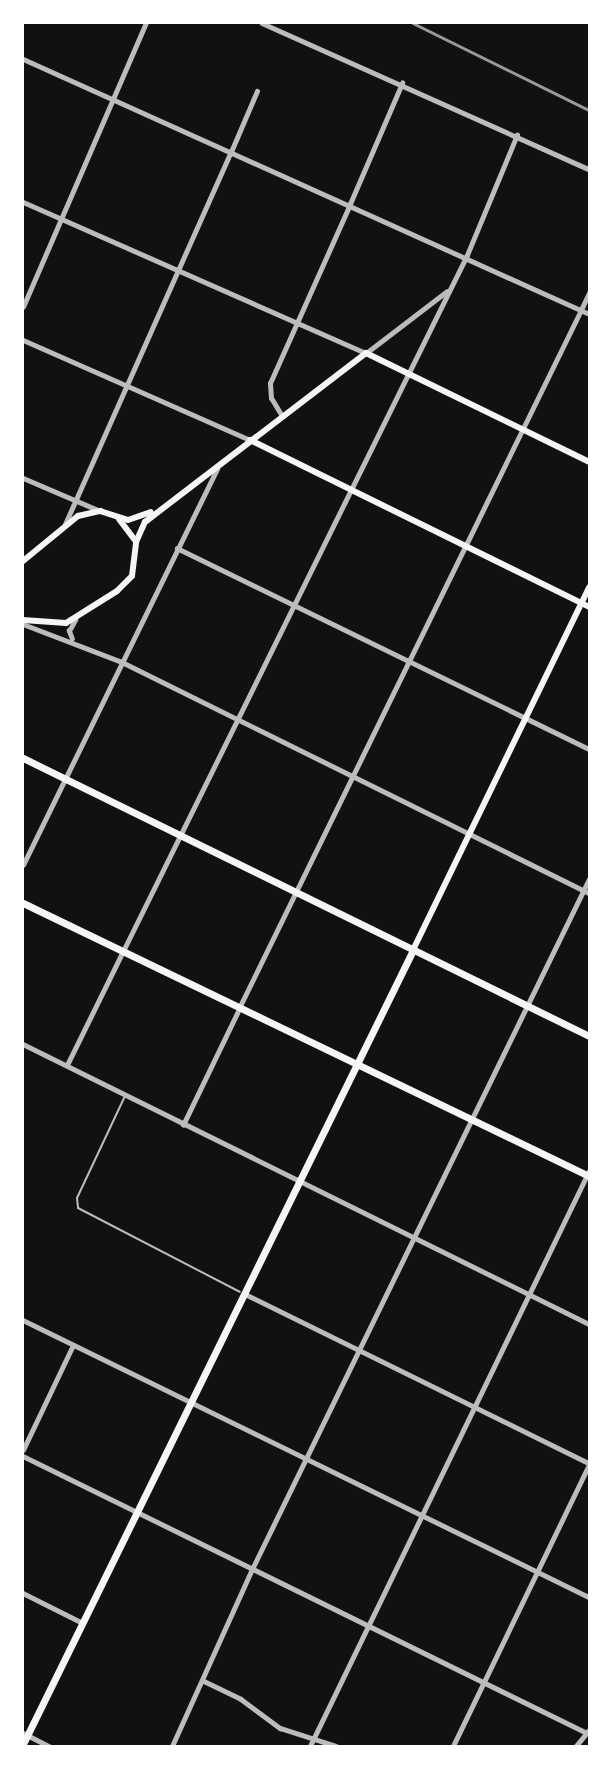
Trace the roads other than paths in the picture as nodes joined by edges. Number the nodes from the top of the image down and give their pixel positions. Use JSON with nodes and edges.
{"nodes":[{"id":1,"x":146,"y":23,"type":"edge"},
{"id":2,"x":262,"y":23,"type":"edge"},
{"id":3,"x":23,"y":60,"type":"edge"},
{"id":4,"x":402,"y":83,"type":"junction"},
{"id":5,"x":257,"y":92,"type":"dead end"},
{"id":6,"x":113,"y":100,"type":"junction"},
{"id":7,"x":517,"y":135,"type":"junction"},
{"id":8,"x":231,"y":152,"type":"junction"},
{"id":9,"x":589,"y":169,"type":"edge"},
{"id":10,"x":23,"y":202,"type":"edge"},
{"id":11,"x":350,"y":204,"type":"junction"},
{"id":12,"x":62,"y":219,"type":"junction"},
{"id":13,"x":467,"y":256,"type":"junction"},
{"id":14,"x":179,"y":270,"type":"junction"},
{"id":15,"x":450,"y":289,"type":"junction"},
{"id":16,"x":589,"y":293,"type":"edge"},
{"id":17,"x":23,"y":307,"type":"edge"},
{"id":18,"x":580,"y":310,"type":"junction"},
{"id":19,"x":589,"y":314,"type":"edge"},
{"id":20,"x":296,"y":323,"type":"junction"},
{"id":21,"x":23,"y":340,"type":"edge"},
{"id":22,"x":366,"y":353,"type":"junction"},
{"id":23,"x":407,"y":371,"type":"junction"},
{"id":24,"x":129,"y":386,"type":"junction"},
{"id":25,"x":282,"y":416,"type":"junction"},
{"id":26,"x":524,"y":429,"type":"junction"},
{"id":27,"x":250,"y":440,"type":"junction"},
{"id":28,"x":221,"y":462,"type":"junction"},
{"id":29,"x":589,"y":462,"type":"edge"},
{"id":30,"x":23,"y":478,"type":"edge"},
{"id":31,"x":350,"y":488,"type":"junction"},
{"id":32,"x":77,"y":502,"type":"junction"},
{"id":33,"x":166,"y":503,"type":"junction"},
{"id":34,"x":100,"y":511,"type":"junction"},
{"id":35,"x":119,"y":519,"type":"junction"},
{"id":36,"x":65,"y":524,"type":"junction"},
{"id":37,"x":136,"y":542,"type":"junction"},
{"id":38,"x":465,"y":544,"type":"junction"},
{"id":39,"x":177,"y":548,"type":"junction"},
{"id":40,"x":23,"y":561,"type":"edge"},
{"id":41,"x":589,"y":587,"type":"edge"},
{"id":42,"x":581,"y":603,"type":"junction"},
{"id":43,"x":294,"y":604,"type":"junction"},
{"id":44,"x":589,"y":607,"type":"edge"},
{"id":45,"x":23,"y":611,"type":"edge"},
{"id":46,"x":75,"y":620,"type":"junction"},
{"id":47,"x":33,"y":621,"type":"junction"},
{"id":48,"x":23,"y":622,"type":"edge"},
{"id":49,"x":72,"y":640,"type":"junction"},
{"id":50,"x":410,"y":661,"type":"junction"},
{"id":51,"x":122,"y":662,"type":"junction"},
{"id":52,"x":238,"y":718,"type":"junction"},
{"id":53,"x":526,"y":718,"type":"junction"},
{"id":54,"x":589,"y":749,"type":"edge"},
{"id":55,"x":23,"y":758,"type":"edge"},
{"id":56,"x":354,"y":774,"type":"junction"},
{"id":57,"x":65,"y":779,"type":"junction"},
{"id":58,"x":470,"y":833,"type":"junction"},
{"id":59,"x":181,"y":835,"type":"junction"},
{"id":60,"x":23,"y":864,"type":"edge"},
{"id":61,"x":589,"y":880,"type":"edge"},
{"id":62,"x":296,"y":892,"type":"junction"},
{"id":63,"x":587,"y":892,"type":"edge"},
{"id":64,"x":23,"y":903,"type":"edge"},
{"id":65,"x":413,"y":950,"type":"junction"},
{"id":66,"x":123,"y":951,"type":"junction"},
{"id":67,"x":528,"y":1006,"type":"junction"},
{"id":68,"x":239,"y":1009,"type":"junction"},
{"id":69,"x":589,"y":1036,"type":"edge"},
{"id":70,"x":23,"y":1044,"type":"edge"},
{"id":71,"x":67,"y":1065,"type":"junction"},
{"id":72,"x":355,"y":1066,"type":"junction"},
{"id":73,"x":126,"y":1095,"type":"junction"},
{"id":74,"x":470,"y":1121,"type":"junction"},
{"id":75,"x":183,"y":1125,"type":"junction"},
{"id":76,"x":589,"y":1174,"type":"edge"},
{"id":77,"x":300,"y":1182,"type":"junction"},
{"id":78,"x":413,"y":1237,"type":"junction"},
{"id":79,"x":245,"y":1294,"type":"junction"},
{"id":80,"x":529,"y":1294,"type":"junction"},
{"id":81,"x":23,"y":1320,"type":"edge"},
{"id":82,"x":589,"y":1324,"type":"edge"},
{"id":83,"x":73,"y":1345,"type":"junction"},
{"id":84,"x":359,"y":1350,"type":"junction"},
{"id":85,"x":190,"y":1404,"type":"junction"},
{"id":86,"x":475,"y":1407,"type":"junction"},
{"id":87,"x":23,"y":1450,"type":"edge"},
{"id":88,"x":23,"y":1456,"type":"edge"},
{"id":89,"x":306,"y":1459,"type":"junction"},
{"id":90,"x":589,"y":1464,"type":"edge"},
{"id":91,"x":136,"y":1513,"type":"junction"},
{"id":92,"x":421,"y":1516,"type":"junction"},
{"id":93,"x":252,"y":1569,"type":"junction"},
{"id":94,"x":538,"y":1573,"type":"junction"},
{"id":95,"x":23,"y":1593,"type":"edge"},
{"id":96,"x":589,"y":1597,"type":"edge"},
{"id":97,"x":83,"y":1623,"type":"junction"},
{"id":98,"x":368,"y":1626,"type":"junction"},
{"id":99,"x":204,"y":1681,"type":"junction"},
{"id":100,"x":484,"y":1683,"type":"junction"},
{"id":101,"x":588,"y":1732,"type":"edge"},
{"id":102,"x":25,"y":1734,"type":"edge"},
{"id":103,"x":315,"y":1736,"type":"junction"},
{"id":104,"x":23,"y":1744,"type":"edge"},
{"id":105,"x":49,"y":1746,"type":"edge"},
{"id":106,"x":172,"y":1746,"type":"edge"},
{"id":107,"x":310,"y":1746,"type":"edge"},
{"id":108,"x":336,"y":1746,"type":"edge"},
{"id":109,"x":453,"y":1746,"type":"edge"},
{"id":110,"x":576,"y":1746,"type":"edge"}],
"edges":[{"from":1,"to":6,"type":"street"},
{"from":2,"to":4,"type":"street"},
{"from":3,"to":6,"type":"street"},
{"from":4,"to":7,"type":"street"},
{"from":4,"to":11,"type":"street"},
{"from":5,"to":8,"type":"street"},
{"from":6,"to":8,"type":"street"},
{"from":6,"to":12,"type":"street"},
{"from":7,"to":9,"type":"street"},
{"from":7,"to":13,"type":"street"},
{"from":8,"to":11,"type":"street"},
{"from":8,"to":14,"type":"street"},
{"from":10,"to":12,"type":"street"},
{"from":11,"to":13,"type":"street"},
{"from":11,"to":20,"type":"street"},
{"from":12,"to":14,"type":"street"},
{"from":12,"to":17,"type":"street"},
{"from":13,"to":15,"type":"street"},
{"from":13,"to":18,"type":"street"},
{"from":14,"to":20,"type":"street"},
{"from":14,"to":24,"type":"street"},
{"from":15,"to":22,"type":"street"},
{"from":15,"to":23,"type":"street"},
{"from":16,"to":18,"type":"street"},
{"from":18,"to":19,"type":"street"},
{"from":18,"to":26,"type":"street"},
{"from":20,"to":22,"type":"street"},
{"from":20,"to":25,"type":"street"},
{"from":21,"to":24,"type":"street"},
{"from":22,"to":23,"type":"main road"},
{"from":22,"to":25,"type":"main road"},
{"from":23,"to":26,"type":"main road"},
{"from":23,"to":31,"type":"street"},
{"from":24,"to":27,"type":"street"},
{"from":24,"to":32,"type":"street"},
{"from":25,"to":27,"type":"main road"},
{"from":26,"to":29,"type":"main road"},
{"from":26,"to":38,"type":"street"},
{"from":27,"to":28,"type":"main road"},
{"from":27,"to":31,"type":"main road"},
{"from":28,"to":33,"type":"main road"},
{"from":28,"to":39,"type":"street"},
{"from":30,"to":32,"type":"street"},
{"from":31,"to":38,"type":"main road"},
{"from":31,"to":43,"type":"street"},
{"from":32,"to":34,"type":"street"},
{"from":32,"to":36,"type":"street"},
{"from":33,"to":35,"type":"main road"},
{"from":33,"to":37,"type":"main road"},
{"from":34,"to":35,"type":"main road"},
{"from":34,"to":36,"type":"main road"},
{"from":35,"to":37,"type":"main road"},
{"from":36,"to":40,"type":"main road"},
{"from":37,"to":46,"type":"main road"},
{"from":38,"to":42,"type":"main road"},
{"from":38,"to":50,"type":"street"},
{"from":39,"to":43,"type":"street"},
{"from":39,"to":51,"type":"street"},
{"from":41,"to":42,"type":"main road"},
{"from":42,"to":44,"type":"main road"},
{"from":42,"to":53,"type":"main road"},
{"from":43,"to":50,"type":"street"},
{"from":43,"to":52,"type":"street"},
{"from":45,"to":47,"type":"main road"},
{"from":46,"to":47,"type":"main road"},
{"from":46,"to":49,"type":"street"},
{"from":47,"to":48,"type":"main road"},
{"from":48,"to":49,"type":"street"},
{"from":49,"to":51,"type":"street"},
{"from":50,"to":53,"type":"street"},
{"from":50,"to":56,"type":"street"},
{"from":51,"to":52,"type":"street"},
{"from":51,"to":57,"type":"street"},
{"from":52,"to":56,"type":"street"},
{"from":52,"to":59,"type":"street"},
{"from":53,"to":54,"type":"street"},
{"from":53,"to":58,"type":"main road"},
{"from":55,"to":57,"type":"main road"},
{"from":56,"to":58,"type":"street"},
{"from":56,"to":62,"type":"street"},
{"from":57,"to":59,"type":"main road"},
{"from":57,"to":60,"type":"street"},
{"from":58,"to":63,"type":"street"},
{"from":58,"to":65,"type":"main road"},
{"from":59,"to":62,"type":"main road"},
{"from":59,"to":66,"type":"street"},
{"from":61,"to":63,"type":"street"},
{"from":62,"to":65,"type":"main road"},
{"from":62,"to":68,"type":"street"},
{"from":63,"to":67,"type":"street"},
{"from":64,"to":66,"type":"main road"},
{"from":65,"to":67,"type":"main road"},
{"from":65,"to":72,"type":"main road"},
{"from":66,"to":68,"type":"main road"},
{"from":66,"to":71,"type":"street"},
{"from":67,"to":69,"type":"main road"},
{"from":67,"to":74,"type":"street"},
{"from":68,"to":72,"type":"main road"},
{"from":68,"to":75,"type":"street"},
{"from":70,"to":71,"type":"street"},
{"from":71,"to":73,"type":"street"},
{"from":72,"to":74,"type":"main road"},
{"from":72,"to":77,"type":"main road"},
{"from":73,"to":75,"type":"street"},
{"from":73,"to":79,"type":"lane"},
{"from":74,"to":76,"type":"main road"},
{"from":74,"to":78,"type":"street"},
{"from":75,"to":77,"type":"street"},
{"from":76,"to":80,"type":"street"},
{"from":77,"to":78,"type":"street"},
{"from":77,"to":79,"type":"main road"},
{"from":78,"to":80,"type":"street"},
{"from":78,"to":84,"type":"street"},
{"from":79,"to":84,"type":"street"},
{"from":79,"to":85,"type":"main road"},
{"from":80,"to":82,"type":"street"},
{"from":80,"to":86,"type":"street"},
{"from":81,"to":83,"type":"street"},
{"from":83,"to":85,"type":"street"},
{"from":83,"to":87,"type":"street"},
{"from":84,"to":86,"type":"street"},
{"from":84,"to":89,"type":"street"},
{"from":85,"to":89,"type":"street"},
{"from":85,"to":91,"type":"main road"},
{"from":86,"to":90,"type":"street"},
{"from":86,"to":92,"type":"street"},
{"from":88,"to":91,"type":"street"},
{"from":89,"to":92,"type":"street"},
{"from":89,"to":93,"type":"street"},
{"from":90,"to":94,"type":"street"},
{"from":91,"to":93,"type":"street"},
{"from":91,"to":97,"type":"main road"},
{"from":92,"to":94,"type":"street"},
{"from":92,"to":98,"type":"street"},
{"from":93,"to":98,"type":"street"},
{"from":93,"to":99,"type":"street"},
{"from":94,"to":96,"type":"street"},
{"from":94,"to":100,"type":"street"},
{"from":95,"to":97,"type":"street"},
{"from":97,"to":102,"type":"main road"},
{"from":98,"to":100,"type":"street"},
{"from":98,"to":103,"type":"street"},
{"from":99,"to":103,"type":"street"},
{"from":99,"to":106,"type":"street"},
{"from":100,"to":101,"type":"street"},
{"from":100,"to":109,"type":"street"},
{"from":101,"to":110,"type":"street"},
{"from":102,"to":104,"type":"main road"},
{"from":102,"to":105,"type":"street"},
{"from":103,"to":107,"type":"street"},
{"from":103,"to":108,"type":"street"}]}
